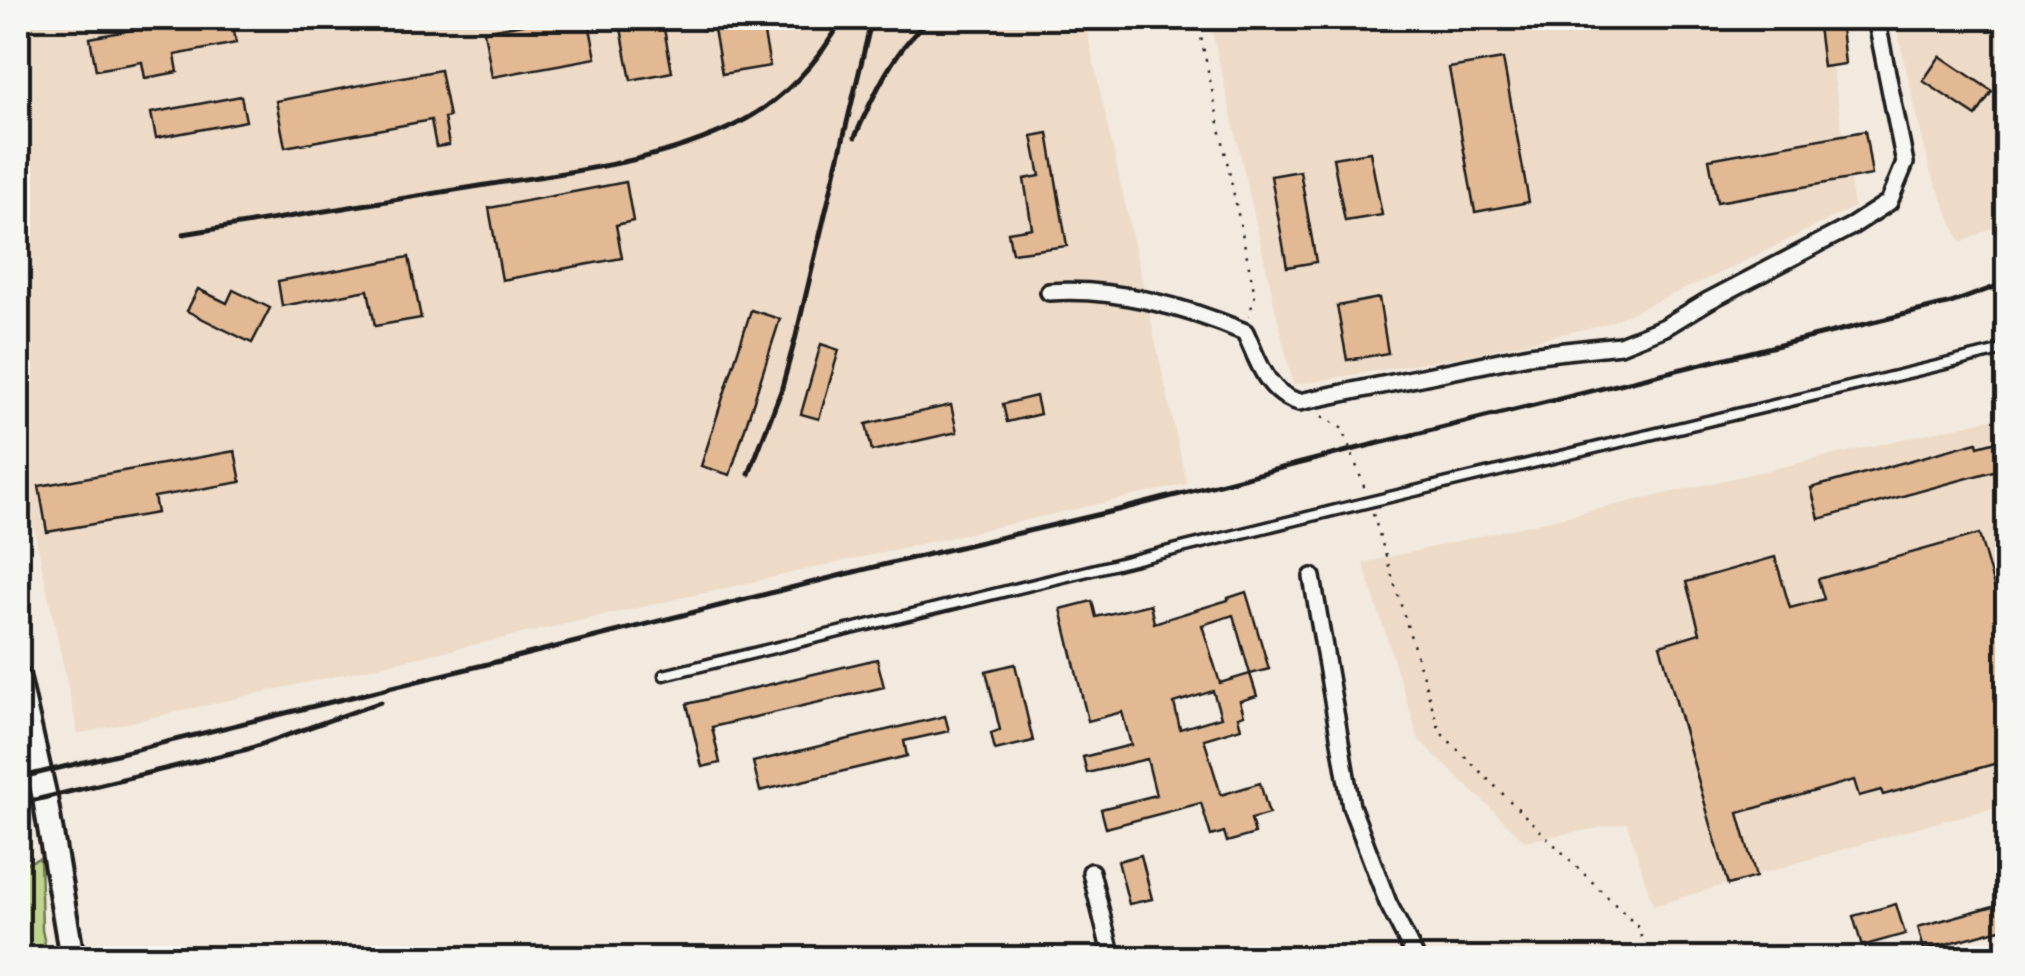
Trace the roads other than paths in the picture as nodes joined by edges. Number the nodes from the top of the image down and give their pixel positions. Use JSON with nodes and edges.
{"nodes":[{"id":1,"x":1876,"y":18,"type":"edge"},
{"id":2,"x":1049,"y":292,"type":"dead end"},
{"id":3,"x":2008,"y":350,"type":"edge"},
{"id":4,"x":1312,"y":578,"type":"dead end"},
{"id":5,"x":664,"y":675,"type":"dead end"},
{"id":6,"x":18,"y":679,"type":"edge"},
{"id":7,"x":1090,"y":872,"type":"dead end"},
{"id":8,"x":72,"y":958,"type":"edge"},
{"id":9,"x":1112,"y":958,"type":"edge"},
{"id":10,"x":1416,"y":958,"type":"edge"}],
"edges":[{"from":1,"to":2,"type":"street"},
{"from":3,"to":5,"type":"lane"},
{"from":4,"to":10,"type":"street"},
{"from":6,"to":8,"type":"main road"},
{"from":7,"to":9,"type":"street"}]}
